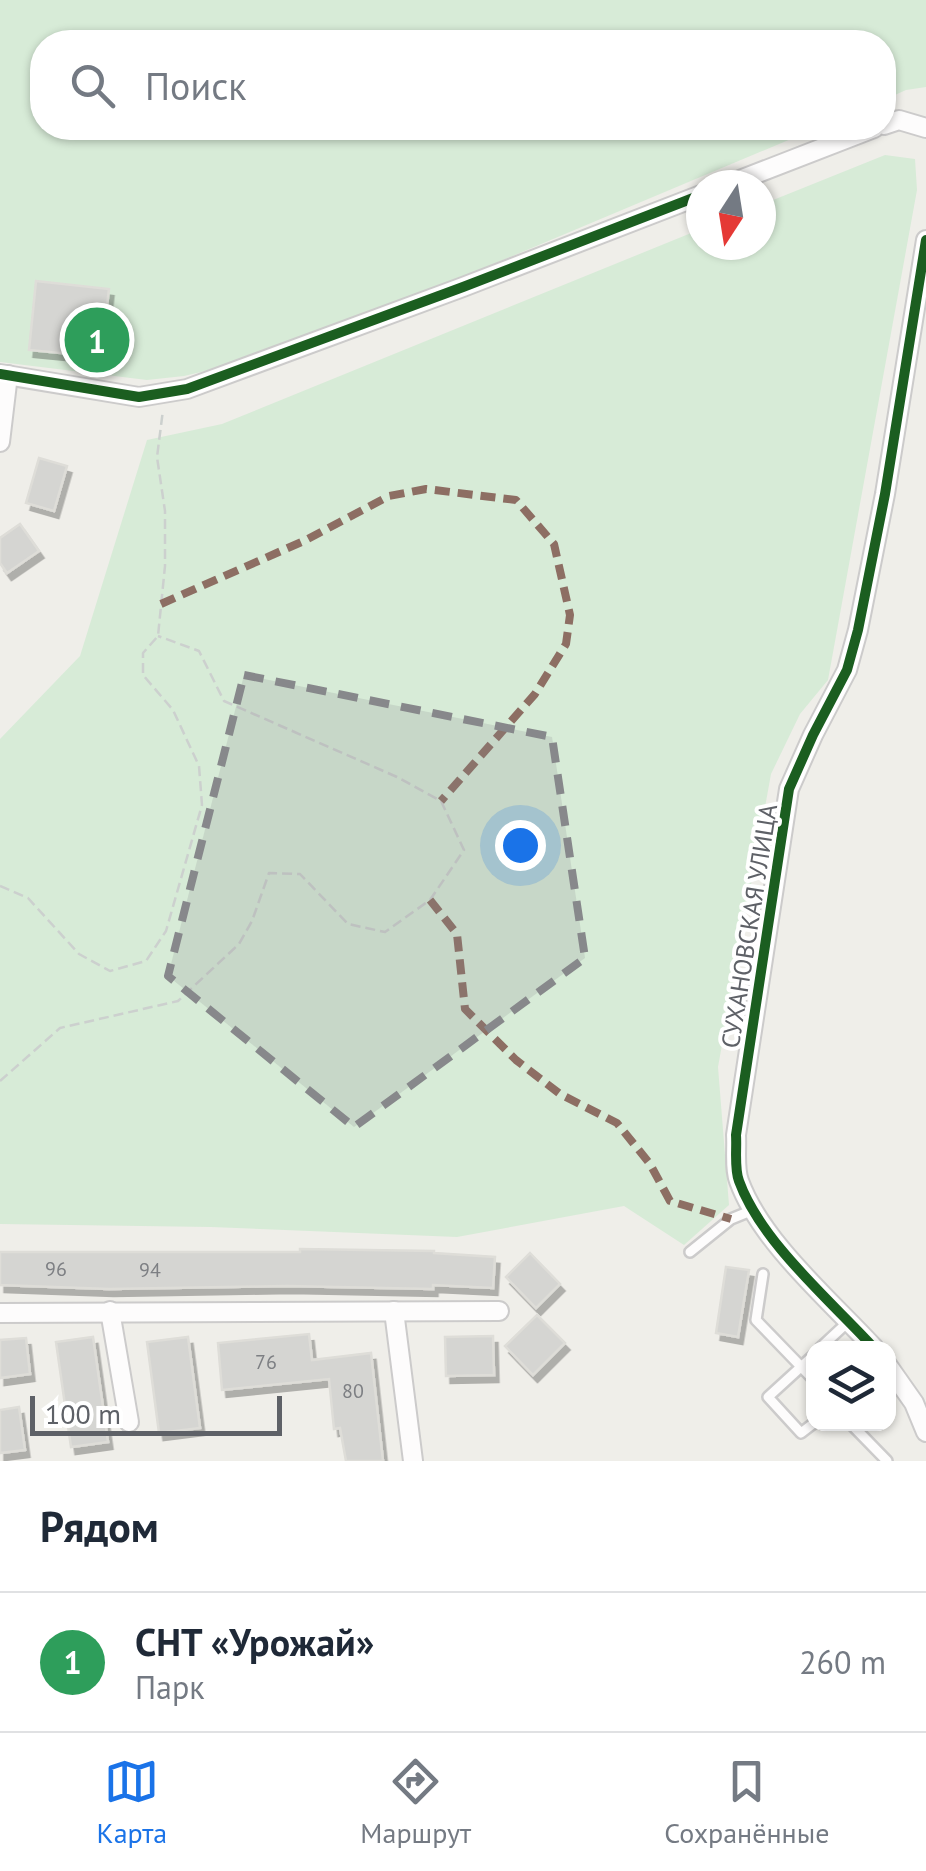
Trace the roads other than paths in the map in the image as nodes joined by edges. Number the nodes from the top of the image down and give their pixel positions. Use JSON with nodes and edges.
{"nodes":[{"id":1,"x":896,"y":121,"type":"edge"},
{"id":2,"x":926,"y":128,"type":"edge"},
{"id":3,"x":843,"y":140,"type":"edge"},
{"id":4,"x":766,"y":170,"type":"edge"},
{"id":5,"x":686,"y":201,"type":"edge"},
{"id":6,"x":926,"y":240,"type":"edge"},
{"id":7,"x":4,"y":374,"type":"edge"},
{"id":8,"x":0,"y":442,"type":"edge"},
{"id":9,"x":754,"y":1209,"type":"junction"},
{"id":10,"x":690,"y":1252,"type":"dead end"},
{"id":11,"x":763,"y":1274,"type":"dead end"},
{"id":12,"x":499,"y":1310,"type":"dead end"},
{"id":13,"x":394,"y":1311,"type":"junction"},
{"id":14,"x":110,"y":1312,"type":"junction"},
{"id":15,"x":0,"y":1313,"type":"edge"},
{"id":16,"x":849,"y":1321,"type":"junction"},
{"id":17,"x":828,"y":1341,"type":"edge"},
{"id":18,"x":868,"y":1341,"type":"edge"},
{"id":19,"x":806,"y":1362,"type":"edge"},
{"id":20,"x":802,"y":1366,"type":"junction"},
{"id":21,"x":806,"y":1371,"type":"edge"},
{"id":22,"x":896,"y":1377,"type":"edge"},
{"id":23,"x":129,"y":1422,"type":"dead end"},
{"id":24,"x":806,"y":1429,"type":"edge"},
{"id":25,"x":858,"y":1431,"type":"edge"},
{"id":26,"x":926,"y":1432,"type":"edge"},
{"id":27,"x":413,"y":1461,"type":"edge"},
{"id":28,"x":887,"y":1461,"type":"edge"}],
"edges":[{"from":1,"to":2,"type":"street"},
{"from":3,"to":4,"type":"street"},
{"from":5,"to":7,"type":"street"},
{"from":6,"to":9,"type":"street","name":"СУХАНОВСКАЯ УЛИЦА"},
{"from":7,"to":8,"type":"street"},
{"from":9,"to":10,"type":"lane"},
{"from":9,"to":16,"type":"street","name":"СУХАНОВСКАЯ УЛИЦА"},
{"from":11,"to":20,"type":"lane"},
{"from":12,"to":13,"type":"street"},
{"from":13,"to":14,"type":"street"},
{"from":13,"to":27,"type":"street"},
{"from":14,"to":15,"type":"street"},
{"from":14,"to":23,"type":"street"},
{"from":16,"to":17,"type":"lane"},
{"from":16,"to":18,"type":"street","name":"СУХАНОВСКАЯ УЛИЦА"},
{"from":19,"to":20,"type":"lane"},
{"from":20,"to":21,"type":"lane"},
{"from":20,"to":24,"type":"lane"},
{"from":22,"to":26,"type":"street"},
{"from":25,"to":28,"type":"lane"}]}
